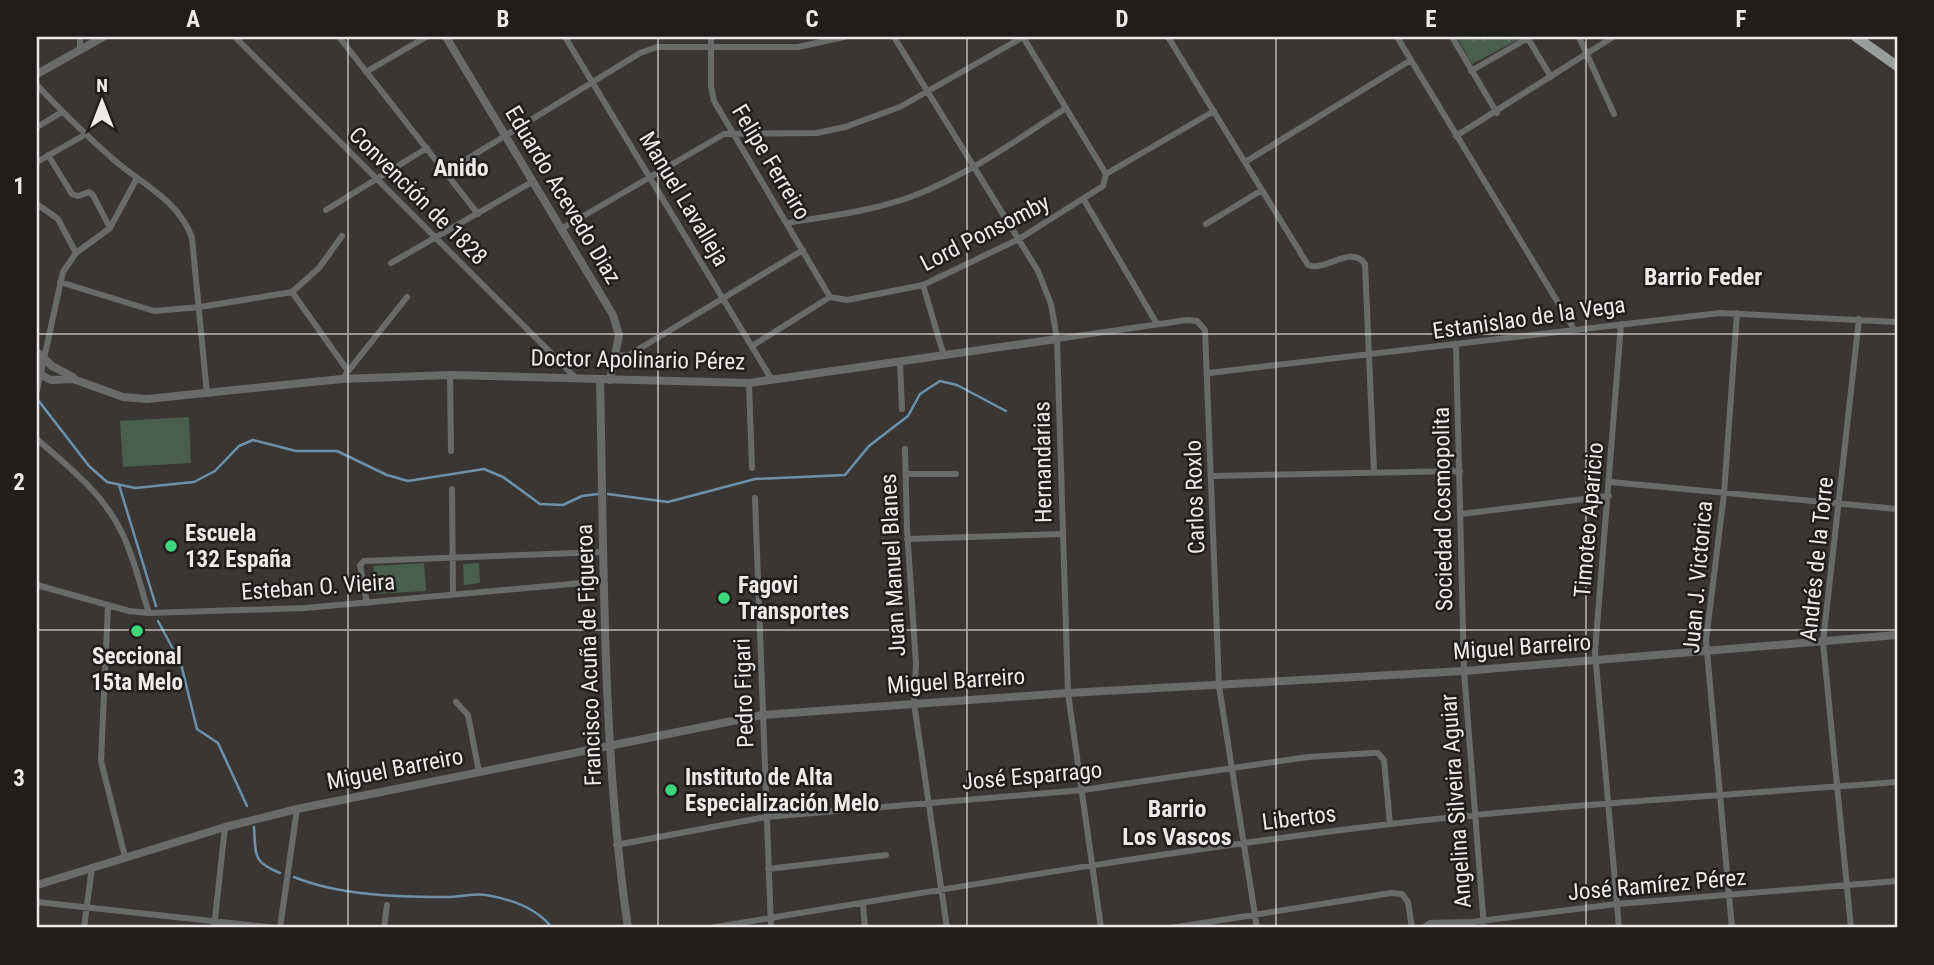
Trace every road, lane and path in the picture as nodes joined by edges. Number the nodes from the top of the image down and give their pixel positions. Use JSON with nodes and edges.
{"nodes":[{"id":1,"x":80,"y":37,"type":"edge"},
{"id":2,"x":103,"y":37,"type":"edge"},
{"id":3,"x":234,"y":37,"type":"edge"},
{"id":4,"x":339,"y":37,"type":"edge"},
{"id":5,"x":426,"y":37,"type":"edge"},
{"id":6,"x":446,"y":37,"type":"edge"},
{"id":7,"x":565,"y":37,"type":"edge"},
{"id":8,"x":711,"y":37,"type":"edge"},
{"id":9,"x":844,"y":37,"type":"edge"},
{"id":10,"x":894,"y":37,"type":"edge"},
{"id":11,"x":1023,"y":37,"type":"edge"},
{"id":12,"x":1168,"y":37,"type":"edge"},
{"id":13,"x":1397,"y":37,"type":"edge"},
{"id":14,"x":1452,"y":37,"type":"edge"},
{"id":15,"x":1528,"y":37,"type":"edge"},
{"id":16,"x":1579,"y":37,"type":"edge"},
{"id":17,"x":1613,"y":37,"type":"edge"},
{"id":18,"x":1856,"y":37,"type":"edge"},
{"id":19,"x":711,"y":47,"type":"junction"},
{"id":20,"x":80,"y":50,"type":"junction"},
{"id":21,"x":1587,"y":55,"type":"junction"},
{"id":22,"x":1411,"y":60,"type":"junction"},
{"id":23,"x":1897,"y":66,"type":"edge"},
{"id":24,"x":1471,"y":71,"type":"junction"},
{"id":25,"x":366,"y":72,"type":"junction"},
{"id":26,"x":37,"y":74,"type":"edge"},
{"id":27,"x":1551,"y":77,"type":"junction"},
{"id":28,"x":592,"y":82,"type":"junction"},
{"id":29,"x":37,"y":85,"type":"edge"},
{"id":30,"x":928,"y":92,"type":"junction"},
{"id":31,"x":1066,"y":108,"type":"junction"},
{"id":32,"x":1213,"y":111,"type":"junction"},
{"id":33,"x":62,"y":112,"type":"junction"},
{"id":34,"x":1497,"y":113,"type":"junction"},
{"id":35,"x":1614,"y":114,"type":"dead end"},
{"id":36,"x":37,"y":127,"type":"edge"},
{"id":37,"x":732,"y":133,"type":"junction"},
{"id":38,"x":86,"y":134,"type":"junction"},
{"id":39,"x":504,"y":134,"type":"junction"},
{"id":40,"x":1456,"y":136,"type":"junction"},
{"id":41,"x":427,"y":148,"type":"junction"},
{"id":42,"x":48,"y":155,"type":"junction"},
{"id":43,"x":37,"y":162,"type":"edge"},
{"id":44,"x":1245,"y":162,"type":"junction"},
{"id":45,"x":975,"y":167,"type":"junction"},
{"id":46,"x":446,"y":172,"type":"junction"},
{"id":47,"x":1106,"y":174,"type":"junction"},
{"id":48,"x":137,"y":178,"type":"junction"},
{"id":49,"x":376,"y":179,"type":"junction"},
{"id":50,"x":651,"y":179,"type":"junction"},
{"id":51,"x":532,"y":182,"type":"junction"},
{"id":52,"x":1262,"y":190,"type":"junction"},
{"id":53,"x":1084,"y":200,"type":"junction"},
{"id":54,"x":37,"y":205,"type":"edge"},
{"id":55,"x":326,"y":210,"type":"dead end"},
{"id":56,"x":478,"y":214,"type":"junction"},
{"id":57,"x":787,"y":223,"type":"junction"},
{"id":58,"x":1206,"y":224,"type":"dead end"},
{"id":59,"x":110,"y":228,"type":"junction"},
{"id":60,"x":561,"y":229,"type":"junction"},
{"id":61,"x":342,"y":236,"type":"dead end"},
{"id":62,"x":435,"y":239,"type":"junction"},
{"id":63,"x":1019,"y":239,"type":"junction"},
{"id":64,"x":803,"y":250,"type":"junction"},
{"id":65,"x":76,"y":253,"type":"junction"},
{"id":66,"x":391,"y":263,"type":"dead end"},
{"id":67,"x":60,"y":282,"type":"junction"},
{"id":68,"x":923,"y":285,"type":"junction"},
{"id":69,"x":292,"y":292,"type":"junction"},
{"id":70,"x":407,"y":297,"type":"dead end"},
{"id":71,"x":830,"y":297,"type":"junction"},
{"id":72,"x":723,"y":298,"type":"junction"},
{"id":73,"x":200,"y":307,"type":"junction"},
{"id":74,"x":1737,"y":313,"type":"junction"},
{"id":75,"x":1859,"y":319,"type":"junction"},
{"id":76,"x":1187,"y":320,"type":"joint"},
{"id":77,"x":1897,"y":322,"type":"edge"},
{"id":78,"x":1157,"y":324,"type":"junction"},
{"id":79,"x":1621,"y":324,"type":"junction"},
{"id":80,"x":1574,"y":329,"type":"junction"},
{"id":81,"x":1057,"y":339,"type":"junction"},
{"id":82,"x":752,"y":346,"type":"junction"},
{"id":83,"x":1456,"y":346,"type":"junction"},
{"id":84,"x":42,"y":355,"type":"edge"},
{"id":85,"x":615,"y":356,"type":"junction"},
{"id":86,"x":944,"y":356,"type":"junction"},
{"id":87,"x":1371,"y":356,"type":"junction"},
{"id":88,"x":900,"y":363,"type":"junction"},
{"id":89,"x":54,"y":367,"type":"junction"},
{"id":90,"x":348,"y":371,"type":"junction"},
{"id":91,"x":40,"y":373,"type":"junction"},
{"id":92,"x":1209,"y":373,"type":"junction"},
{"id":93,"x":450,"y":375,"type":"junction"},
{"id":94,"x":342,"y":379,"type":"junction"},
{"id":95,"x":577,"y":379,"type":"junction"},
{"id":96,"x":605,"y":379,"type":"junction"},
{"id":97,"x":51,"y":380,"type":"junction"},
{"id":98,"x":772,"y":380,"type":"junction"},
{"id":99,"x":749,"y":383,"type":"junction"},
{"id":100,"x":88,"y":384,"type":"junction"},
{"id":101,"x":37,"y":390,"type":"edge"},
{"id":102,"x":207,"y":394,"type":"junction"},
{"id":103,"x":902,"y":409,"type":"dead end"},
{"id":104,"x":37,"y":439,"type":"edge"},
{"id":105,"x":905,"y":449,"type":"dead end"},
{"id":106,"x":452,"y":451,"type":"dead end"},
{"id":107,"x":752,"y":468,"type":"dead end"},
{"id":108,"x":1374,"y":471,"type":"junction"},
{"id":109,"x":1460,"y":471,"type":"junction"},
{"id":110,"x":906,"y":474,"type":"junction"},
{"id":111,"x":956,"y":474,"type":"dead end"},
{"id":112,"x":1212,"y":476,"type":"junction"},
{"id":113,"x":1610,"y":482,"type":"junction"},
{"id":114,"x":452,"y":489,"type":"dead end"},
{"id":115,"x":1724,"y":494,"type":"junction"},
{"id":116,"x":1609,"y":496,"type":"junction"},
{"id":117,"x":755,"y":498,"type":"dead end"},
{"id":118,"x":1841,"y":504,"type":"junction"},
{"id":119,"x":1897,"y":509,"type":"edge"},
{"id":120,"x":1461,"y":514,"type":"junction"},
{"id":121,"x":1062,"y":534,"type":"junction"},
{"id":122,"x":907,"y":539,"type":"junction"},
{"id":123,"x":604,"y":552,"type":"junction"},
{"id":124,"x":453,"y":556,"type":"junction"},
{"id":125,"x":604,"y":581,"type":"junction"},
{"id":126,"x":37,"y":585,"type":"edge"},
{"id":127,"x":453,"y":594,"type":"junction"},
{"id":128,"x":367,"y":603,"type":"junction"},
{"id":129,"x":108,"y":606,"type":"junction"},
{"id":130,"x":149,"y":613,"type":"junction"},
{"id":131,"x":1897,"y":635,"type":"edge"},
{"id":132,"x":1824,"y":642,"type":"junction"},
{"id":133,"x":1706,"y":652,"type":"junction"},
{"id":134,"x":1595,"y":662,"type":"junction"},
{"id":135,"x":1464,"y":671,"type":"junction"},
{"id":136,"x":1220,"y":686,"type":"junction"},
{"id":137,"x":1068,"y":693,"type":"junction"},
{"id":138,"x":456,"y":702,"type":"dead end"},
{"id":139,"x":914,"y":703,"type":"junction"},
{"id":140,"x":762,"y":715,"type":"junction"},
{"id":141,"x":612,"y":745,"type":"junction"},
{"id":142,"x":1231,"y":768,"type":"junction"},
{"id":143,"x":479,"y":772,"type":"junction"},
{"id":144,"x":1897,"y":782,"type":"edge"},
{"id":145,"x":1839,"y":786,"type":"junction"},
{"id":146,"x":1083,"y":790,"type":"junction"},
{"id":147,"x":1719,"y":794,"type":"junction"},
{"id":148,"x":928,"y":802,"type":"junction"},
{"id":149,"x":1608,"y":803,"type":"junction"},
{"id":150,"x":297,"y":809,"type":"junction"},
{"id":151,"x":766,"y":817,"type":"junction"},
{"id":152,"x":1475,"y":817,"type":"junction"},
{"id":153,"x":1390,"y":824,"type":"junction"},
{"id":154,"x":225,"y":827,"type":"junction"},
{"id":155,"x":1245,"y":843,"type":"junction"},
{"id":156,"x":617,"y":845,"type":"junction"},
{"id":157,"x":886,"y":855,"type":"dead end"},
{"id":158,"x":125,"y":857,"type":"junction"},
{"id":159,"x":1093,"y":866,"type":"junction"},
{"id":160,"x":92,"y":867,"type":"junction"},
{"id":161,"x":768,"y":869,"type":"junction"},
{"id":162,"x":1897,"y":881,"type":"edge"},
{"id":163,"x":37,"y":885,"type":"edge"},
{"id":164,"x":1847,"y":885,"type":"junction"},
{"id":165,"x":942,"y":892,"type":"junction"},
{"id":166,"x":1728,"y":896,"type":"junction"},
{"id":167,"x":37,"y":902,"type":"edge"},
{"id":168,"x":1617,"y":904,"type":"junction"},
{"id":169,"x":387,"y":905,"type":"dead end"},
{"id":170,"x":863,"y":905,"type":"junction"},
{"id":171,"x":87,"y":908,"type":"junction"},
{"id":172,"x":1255,"y":915,"type":"junction"},
{"id":173,"x":1483,"y":919,"type":"junction"},
{"id":174,"x":770,"y":920,"type":"junction"},
{"id":175,"x":214,"y":925,"type":"edge"},
{"id":176,"x":84,"y":928,"type":"edge"},
{"id":177,"x":279,"y":928,"type":"edge"},
{"id":178,"x":384,"y":928,"type":"edge"},
{"id":179,"x":628,"y":928,"type":"edge"},
{"id":180,"x":710,"y":928,"type":"edge"},
{"id":181,"x":771,"y":928,"type":"edge"},
{"id":182,"x":865,"y":928,"type":"edge"},
{"id":183,"x":947,"y":928,"type":"edge"},
{"id":184,"x":1101,"y":928,"type":"edge"},
{"id":185,"x":1171,"y":928,"type":"edge"},
{"id":186,"x":1257,"y":928,"type":"edge"},
{"id":187,"x":1412,"y":928,"type":"edge"},
{"id":188,"x":1423,"y":928,"type":"edge"},
{"id":189,"x":1484,"y":928,"type":"edge"},
{"id":190,"x":1619,"y":928,"type":"edge"},
{"id":191,"x":1732,"y":928,"type":"edge"},
{"id":192,"x":1851,"y":928,"type":"edge"}],
"edges":[{"from":1,"to":20,"type":"street"},
{"from":2,"to":20,"type":"street"},
{"from":3,"to":49,"type":"street","name":"Convención de 1828"},
{"from":4,"to":25,"type":"street"},
{"from":5,"to":25,"type":"street"},
{"from":6,"to":39,"type":"street","name":"Eduardo Acevedo Diaz"},
{"from":7,"to":28,"type":"street","name":"Manuel Lavalleja"},
{"from":8,"to":19,"type":"street","name":"Felipe Ferreiro"},
{"from":9,"to":19,"type":"street"},
{"from":10,"to":30,"type":"street","name":"Hernandarias"},
{"from":11,"to":30,"type":"street"},
{"from":11,"to":31,"type":"street"},
{"from":12,"to":32,"type":"street"},
{"from":13,"to":22,"type":"street"},
{"from":14,"to":24,"type":"street"},
{"from":15,"to":24,"type":"street"},
{"from":15,"to":27,"type":"street"},
{"from":16,"to":21,"type":"street"},
{"from":17,"to":21,"type":"street"},
{"from":18,"to":23,"type":"main road"},
{"from":19,"to":28,"type":"street"},
{"from":19,"to":37,"type":"street","name":"Felipe Ferreiro"},
{"from":20,"to":26,"type":"street"},
{"from":21,"to":27,"type":"street"},
{"from":21,"to":35,"type":"street"},
{"from":22,"to":40,"type":"street"},
{"from":22,"to":44,"type":"street"},
{"from":24,"to":34,"type":"street"},
{"from":25,"to":41,"type":"street"},
{"from":27,"to":34,"type":"street"},
{"from":28,"to":39,"type":"street"},
{"from":28,"to":50,"type":"street","name":"Manuel Lavalleja"},
{"from":29,"to":33,"type":"street"},
{"from":30,"to":37,"type":"street"},
{"from":30,"to":45,"type":"street","name":"Hernandarias"},
{"from":31,"to":45,"type":"street"},
{"from":31,"to":47,"type":"street"},
{"from":32,"to":44,"type":"street"},
{"from":32,"to":47,"type":"street","name":"Lord Ponsomby"},
{"from":33,"to":36,"type":"street"},
{"from":33,"to":38,"type":"street"},
{"from":34,"to":40,"type":"street"},
{"from":37,"to":50,"type":"street"},
{"from":37,"to":57,"type":"street","name":"Felipe Ferreiro"},
{"from":38,"to":42,"type":"street"},
{"from":38,"to":48,"type":"street"},
{"from":39,"to":46,"type":"street"},
{"from":39,"to":51,"type":"street","name":"Eduardo Acevedo Diaz"},
{"from":40,"to":80,"type":"street"},
{"from":41,"to":46,"type":"street"},
{"from":41,"to":49,"type":"street"},
{"from":42,"to":43,"type":"street"},
{"from":42,"to":59,"type":"street"},
{"from":44,"to":52,"type":"street"},
{"from":45,"to":57,"type":"street"},
{"from":45,"to":63,"type":"street","name":"Hernandarias"},
{"from":46,"to":56,"type":"street"},
{"from":47,"to":53,"type":"street","name":"Lord Ponsomby"},
{"from":48,"to":59,"type":"street"},
{"from":48,"to":73,"type":"street"},
{"from":49,"to":55,"type":"street"},
{"from":49,"to":62,"type":"street","name":"Convención de 1828"},
{"from":50,"to":60,"type":"street"},
{"from":50,"to":72,"type":"street","name":"Manuel Lavalleja"},
{"from":51,"to":56,"type":"street"},
{"from":51,"to":60,"type":"street","name":"Eduardo Acevedo Diaz"},
{"from":52,"to":58,"type":"street"},
{"from":52,"to":87,"type":"street"},
{"from":53,"to":63,"type":"street","name":"Lord Ponsomby"},
{"from":53,"to":78,"type":"street"},
{"from":54,"to":65,"type":"street"},
{"from":56,"to":62,"type":"street"},
{"from":57,"to":64,"type":"street","name":"Felipe Ferreiro"},
{"from":59,"to":65,"type":"street"},
{"from":60,"to":85,"type":"street","name":"Eduardo Acevedo Diaz"},
{"from":61,"to":69,"type":"street"},
{"from":62,"to":66,"type":"street"},
{"from":62,"to":95,"type":"street","name":"Convención de 1828"},
{"from":63,"to":68,"type":"street","name":"Lord Ponsomby"},
{"from":63,"to":81,"type":"street","name":"Hernandarias"},
{"from":64,"to":71,"type":"street","name":"Felipe Ferreiro"},
{"from":64,"to":72,"type":"street"},
{"from":65,"to":67,"type":"street"},
{"from":67,"to":73,"type":"street"},
{"from":67,"to":84,"type":"street"},
{"from":68,"to":71,"type":"street","name":"Lord Ponsomby"},
{"from":68,"to":86,"type":"street"},
{"from":69,"to":73,"type":"street"},
{"from":69,"to":90,"type":"street"},
{"from":70,"to":90,"type":"street"},
{"from":71,"to":82,"type":"street"},
{"from":72,"to":82,"type":"street","name":"Manuel Lavalleja"},
{"from":72,"to":85,"type":"street"},
{"from":73,"to":102,"type":"street"},
{"from":74,"to":75,"type":"street","name":"Estanislao de la Vega"},
{"from":74,"to":79,"type":"street","name":"Estanislao de la Vega"},
{"from":74,"to":115,"type":"street","name":"Juan J. Victorica"},
{"from":75,"to":77,"type":"street","name":"Estanislao de la Vega"},
{"from":75,"to":118,"type":"street","name":"Andrés de la Torre"},
{"from":76,"to":78,"type":"street","name":"Doctor Apolinario Pérez"},
{"from":76,"to":92,"type":"street","name":"Carlos Roxlo"},
{"from":78,"to":81,"type":"street","name":"Doctor Apolinario Pérez"},
{"from":79,"to":80,"type":"street","name":"Estanislao de la Vega"},
{"from":79,"to":113,"type":"street","name":"Timoteo Aparicio"},
{"from":80,"to":83,"type":"street","name":"Estanislao de la Vega"},
{"from":81,"to":86,"type":"street","name":"Doctor Apolinario Pérez"},
{"from":81,"to":121,"type":"street","name":"Hernandarias"},
{"from":82,"to":98,"type":"street","name":"Manuel Lavalleja"},
{"from":83,"to":87,"type":"street","name":"Estanislao de la Vega"},
{"from":83,"to":109,"type":"street","name":"Sociedad Cosmopolita"},
{"from":84,"to":89,"type":"street","name":"Doctor Apolinario Pérez"},
{"from":84,"to":91,"type":"street"},
{"from":85,"to":96,"type":"street","name":"Eduardo Acevedo Diaz"},
{"from":86,"to":88,"type":"street","name":"Doctor Apolinario Pérez"},
{"from":87,"to":92,"type":"street","name":"Estanislao de la Vega"},
{"from":87,"to":108,"type":"street"},
{"from":88,"to":98,"type":"street","name":"Doctor Apolinario Pérez"},
{"from":88,"to":103,"type":"street"},
{"from":89,"to":97,"type":"street"},
{"from":89,"to":100,"type":"street","name":"Doctor Apolinario Pérez"},
{"from":90,"to":94,"type":"street"},
{"from":91,"to":97,"type":"street","name":"Doctor Apolinario Pérez"},
{"from":91,"to":101,"type":"street"},
{"from":92,"to":112,"type":"street","name":"Carlos Roxlo"},
{"from":93,"to":94,"type":"street","name":"Doctor Apolinario Pérez"},
{"from":93,"to":95,"type":"street","name":"Doctor Apolinario Pérez"},
{"from":93,"to":106,"type":"street"},
{"from":94,"to":102,"type":"street","name":"Doctor Apolinario Pérez"},
{"from":95,"to":96,"type":"street","name":"Doctor Apolinario Pérez"},
{"from":96,"to":99,"type":"street","name":"Doctor Apolinario Pérez"},
{"from":96,"to":123,"type":"street","name":"Francisco Acuña de Figueroa"},
{"from":97,"to":100,"type":"street","name":"Doctor Apolinario Pérez"},
{"from":97,"to":101,"type":"street"},
{"from":98,"to":99,"type":"street","name":"Doctor Apolinario Pérez"},
{"from":99,"to":107,"type":"street"},
{"from":100,"to":102,"type":"street","name":"Doctor Apolinario Pérez"},
{"from":104,"to":130,"type":"street"},
{"from":105,"to":110,"type":"street","name":"Juan Manuel Blanes"},
{"from":108,"to":109,"type":"street"},
{"from":108,"to":112,"type":"street"},
{"from":109,"to":120,"type":"street","name":"Sociedad Cosmopolita"},
{"from":110,"to":111,"type":"street"},
{"from":110,"to":122,"type":"street","name":"Juan Manuel Blanes"},
{"from":112,"to":136,"type":"street","name":"Carlos Roxlo"},
{"from":113,"to":115,"type":"street"},
{"from":113,"to":116,"type":"street","name":"Timoteo Aparicio"},
{"from":114,"to":124,"type":"street"},
{"from":115,"to":118,"type":"street"},
{"from":115,"to":133,"type":"street","name":"Juan J. Victorica"},
{"from":116,"to":120,"type":"street"},
{"from":116,"to":134,"type":"street","name":"Timoteo Aparicio"},
{"from":117,"to":140,"type":"street","name":"Pedro Figari"},
{"from":118,"to":119,"type":"street"},
{"from":118,"to":132,"type":"street","name":"Andrés de la Torre"},
{"from":120,"to":135,"type":"street","name":"Sociedad Cosmopolita"},
{"from":121,"to":122,"type":"street"},
{"from":121,"to":137,"type":"street","name":"Hernandarias"},
{"from":122,"to":139,"type":"street","name":"Juan Manuel Blanes"},
{"from":123,"to":124,"type":"street"},
{"from":123,"to":125,"type":"street","name":"Francisco Acuña de Figueroa"},
{"from":124,"to":127,"type":"street"},
{"from":124,"to":128,"type":"street"},
{"from":125,"to":127,"type":"street","name":"Esteban O. Vieira"},
{"from":125,"to":141,"type":"street","name":"Francisco Acuña de Figueroa"},
{"from":126,"to":129,"type":"street","name":"Esteban O. Vieira"},
{"from":127,"to":128,"type":"street","name":"Esteban O. Vieira"},
{"from":128,"to":130,"type":"street","name":"Esteban O. Vieira"},
{"from":129,"to":130,"type":"street","name":"Esteban O. Vieira"},
{"from":129,"to":158,"type":"street"},
{"from":131,"to":132,"type":"street","name":"Miguel Barreiro"},
{"from":132,"to":133,"type":"street","name":"Miguel Barreiro"},
{"from":132,"to":145,"type":"street","name":"Andrés de la Torre"},
{"from":133,"to":134,"type":"street","name":"Miguel Barreiro"},
{"from":133,"to":147,"type":"street","name":"Juan J. Victorica"},
{"from":134,"to":135,"type":"street","name":"Miguel Barreiro"},
{"from":134,"to":149,"type":"street","name":"Timoteo Aparicio"},
{"from":135,"to":136,"type":"street","name":"Miguel Barreiro"},
{"from":135,"to":152,"type":"street","name":"Angelina Silveira Aguiar"},
{"from":136,"to":137,"type":"street","name":"Miguel Barreiro"},
{"from":136,"to":142,"type":"street","name":"Carlos Roxlo"},
{"from":137,"to":139,"type":"street","name":"Miguel Barreiro"},
{"from":137,"to":146,"type":"street","name":"Hernandarias"},
{"from":138,"to":143,"type":"street"},
{"from":139,"to":140,"type":"street","name":"Miguel Barreiro"},
{"from":139,"to":148,"type":"street","name":"Juan Manuel Blanes"},
{"from":140,"to":141,"type":"street","name":"Miguel Barreiro"},
{"from":140,"to":151,"type":"street","name":"Pedro Figari"},
{"from":141,"to":143,"type":"street","name":"Miguel Barreiro"},
{"from":141,"to":156,"type":"street","name":"Francisco Acuña de Figueroa"},
{"from":142,"to":146,"type":"street","name":"José Esparrago"},
{"from":142,"to":153,"type":"street","name":"José Esparrago"},
{"from":142,"to":155,"type":"street","name":"Carlos Roxlo"},
{"from":143,"to":150,"type":"street","name":"Miguel Barreiro"},
{"from":144,"to":145,"type":"street","name":"Libertos"},
{"from":145,"to":147,"type":"street","name":"Libertos"},
{"from":145,"to":164,"type":"street","name":"Andrés de la Torre"},
{"from":146,"to":148,"type":"street","name":"José Esparrago"},
{"from":146,"to":159,"type":"street","name":"Hernandarias"},
{"from":147,"to":149,"type":"street","name":"Libertos"},
{"from":147,"to":166,"type":"street","name":"Juan J. Victorica"},
{"from":148,"to":151,"type":"street","name":"José Esparrago"},
{"from":148,"to":165,"type":"street","name":"Juan Manuel Blanes"},
{"from":149,"to":152,"type":"street","name":"Libertos"},
{"from":149,"to":168,"type":"street","name":"Timoteo Aparicio"},
{"from":150,"to":154,"type":"street","name":"Miguel Barreiro"},
{"from":150,"to":177,"type":"street"},
{"from":151,"to":156,"type":"street","name":"José Esparrago"},
{"from":151,"to":161,"type":"street","name":"Pedro Figari"},
{"from":152,"to":153,"type":"street","name":"Libertos"},
{"from":152,"to":173,"type":"street","name":"Angelina Silveira Aguiar"},
{"from":153,"to":155,"type":"street","name":"Libertos"},
{"from":154,"to":158,"type":"street","name":"Miguel Barreiro"},
{"from":154,"to":175,"type":"street"},
{"from":155,"to":159,"type":"street","name":"Libertos"},
{"from":155,"to":172,"type":"street","name":"Carlos Roxlo"},
{"from":156,"to":179,"type":"street","name":"Francisco Acuña de Figueroa"},
{"from":157,"to":161,"type":"street"},
{"from":158,"to":160,"type":"street","name":"Miguel Barreiro"},
{"from":159,"to":165,"type":"street","name":"Libertos"},
{"from":159,"to":184,"type":"street","name":"Hernandarias"},
{"from":160,"to":163,"type":"street","name":"Miguel Barreiro"},
{"from":160,"to":171,"type":"street"},
{"from":161,"to":174,"type":"street","name":"Pedro Figari"},
{"from":162,"to":164,"type":"street","name":"José Ramírez Pérez"},
{"from":164,"to":166,"type":"street","name":"José Ramírez Pérez"},
{"from":164,"to":192,"type":"street","name":"Andrés de la Torre"},
{"from":165,"to":170,"type":"street","name":"Libertos"},
{"from":165,"to":183,"type":"street","name":"Juan Manuel Blanes"},
{"from":166,"to":168,"type":"street","name":"José Ramírez Pérez"},
{"from":166,"to":191,"type":"street","name":"Juan J. Victorica"},
{"from":167,"to":171,"type":"street"},
{"from":168,"to":173,"type":"street","name":"José Ramírez Pérez"},
{"from":168,"to":190,"type":"street","name":"Timoteo Aparicio"},
{"from":169,"to":178,"type":"street"},
{"from":170,"to":174,"type":"street","name":"Libertos"},
{"from":170,"to":182,"type":"street"},
{"from":171,"to":175,"type":"street"},
{"from":171,"to":176,"type":"street"},
{"from":172,"to":185,"type":"street"},
{"from":172,"to":186,"type":"street","name":"Carlos Roxlo"},
{"from":172,"to":187,"type":"street"},
{"from":173,"to":188,"type":"street","name":"José Ramírez Pérez"},
{"from":173,"to":189,"type":"street","name":"Angelina Silveira Aguiar"},
{"from":174,"to":180,"type":"street","name":"Libertos"},
{"from":174,"to":181,"type":"street","name":"Pedro Figari"},
{"from":175,"to":177,"type":"street"}]}
